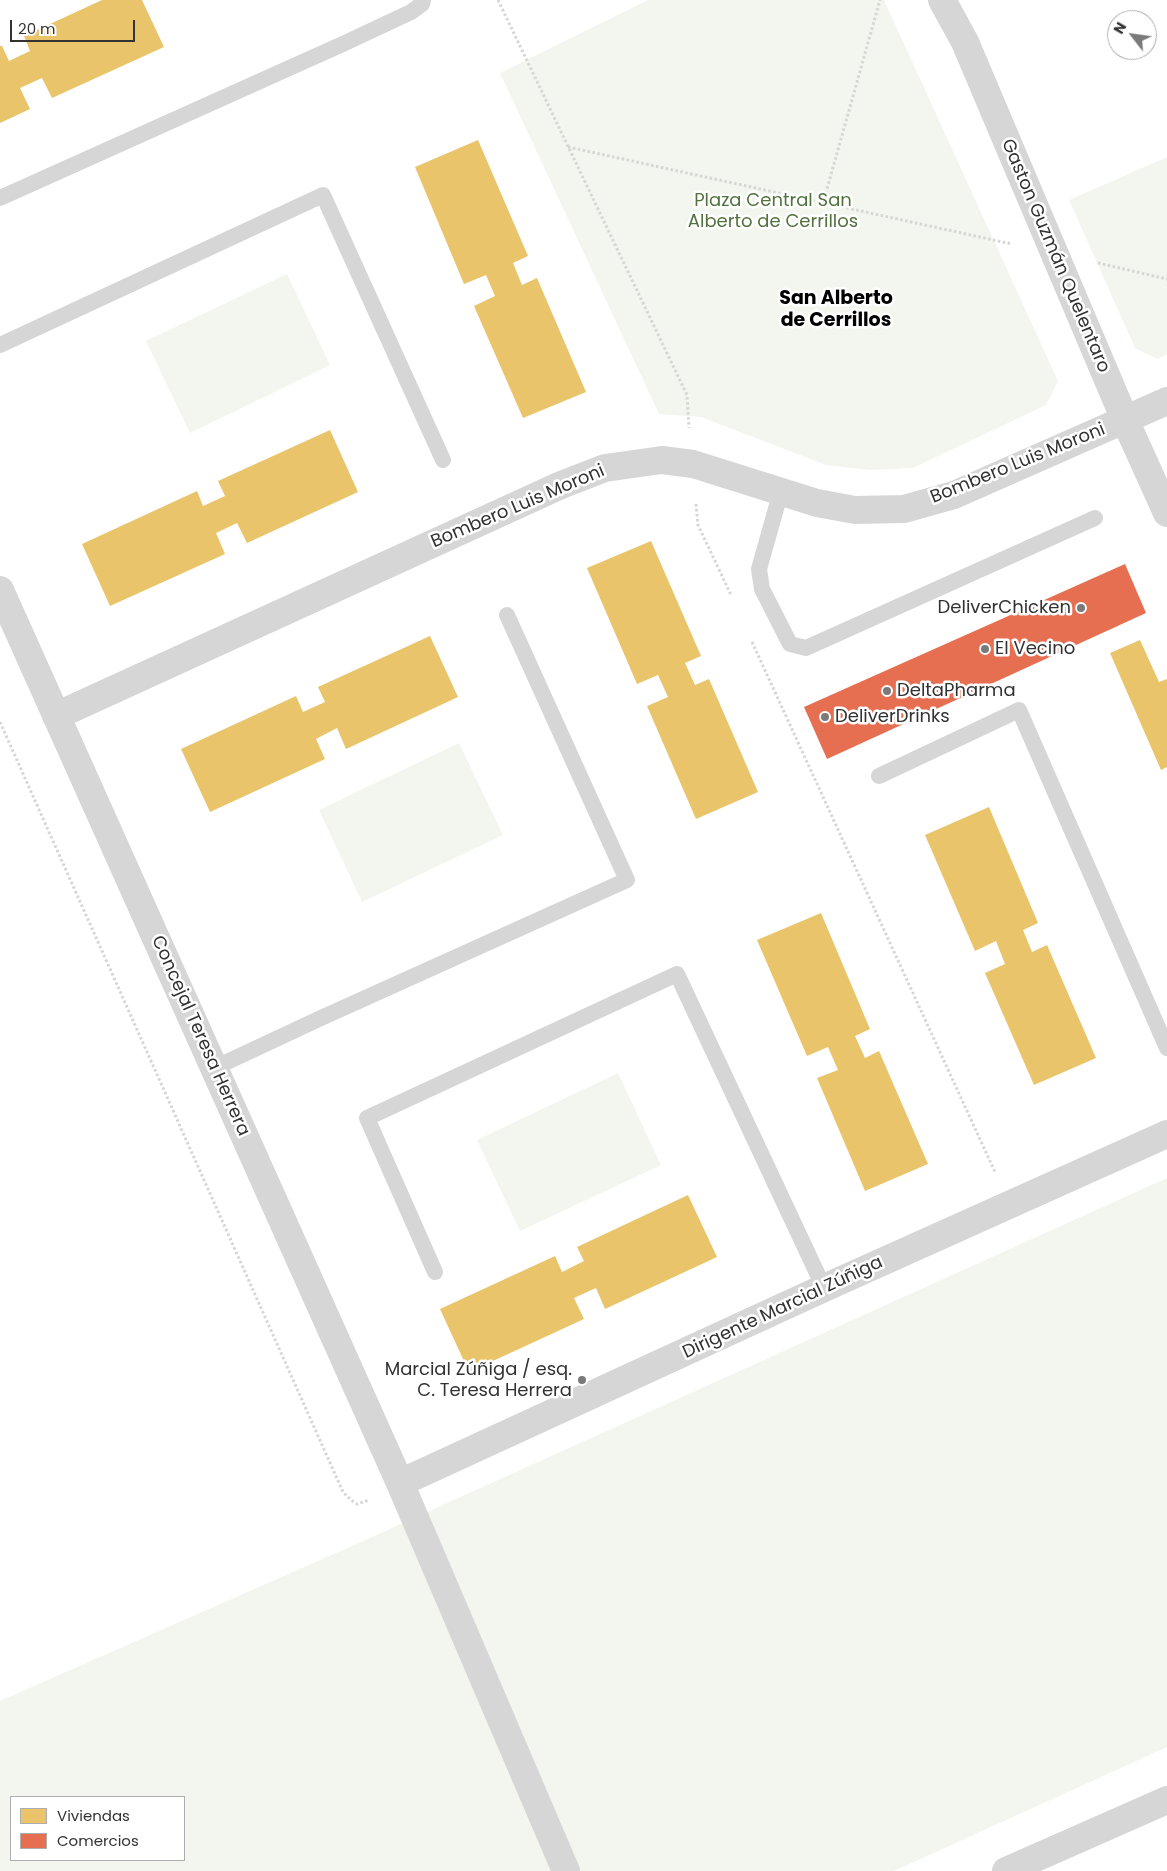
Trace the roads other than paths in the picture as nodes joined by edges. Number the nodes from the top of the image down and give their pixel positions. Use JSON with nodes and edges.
{"nodes":[{"id":1,"x":423,"y":0,"type":"edge"},
{"id":2,"x":942,"y":0,"type":"edge"},
{"id":3,"x":0,"y":198,"type":"edge"},
{"id":4,"x":0,"y":345,"type":"edge"},
{"id":5,"x":1167,"y":401,"type":"edge"},
{"id":6,"x":1125,"y":420,"type":"junction"},
{"id":7,"x":442,"y":460,"type":"dead end"},
{"id":8,"x":781,"y":492,"type":"junction"},
{"id":9,"x":1167,"y":513,"type":"edge"},
{"id":10,"x":1095,"y":518,"type":"dead end"},
{"id":11,"x":0,"y":590,"type":"edge"},
{"id":12,"x":507,"y":614,"type":"dead end"},
{"id":13,"x":56,"y":716,"type":"junction"},
{"id":14,"x":879,"y":776,"type":"dead end"},
{"id":15,"x":1167,"y":1048,"type":"edge"},
{"id":16,"x":214,"y":1068,"type":"junction"},
{"id":17,"x":1167,"y":1134,"type":"edge"},
{"id":18,"x":435,"y":1272,"type":"dead end"},
{"id":19,"x":824,"y":1288,"type":"junction"},
{"id":20,"x":400,"y":1483,"type":"junction"},
{"id":21,"x":1167,"y":1800,"type":"edge"},
{"id":22,"x":566,"y":1871,"type":"edge"},
{"id":23,"x":1006,"y":1871,"type":"edge"}],
"edges":[{"from":1,"to":3,"type":"lane"},
{"from":2,"to":6,"type":"street","name":"Gaston Guzmán Quelentaro"},
{"from":4,"to":7,"type":"lane"},
{"from":5,"to":6,"type":"street","name":"Bombero Luis Moroni"},
{"from":6,"to":8,"type":"street","name":"Bombero Luis Moroni"},
{"from":6,"to":9,"type":"street","name":"Gaston Guzmán Quelentaro"},
{"from":8,"to":10,"type":"lane"},
{"from":8,"to":13,"type":"street","name":"Bombero Luis Moroni"},
{"from":11,"to":13,"type":"street","name":"Concejal Teresa Herrera"},
{"from":12,"to":16,"type":"lane"},
{"from":13,"to":16,"type":"street","name":"Concejal Teresa Herrera"},
{"from":14,"to":15,"type":"lane"},
{"from":16,"to":20,"type":"street","name":"Concejal Teresa Herrera"},
{"from":17,"to":19,"type":"street","name":"Dirigente Marcial Zúñiga"},
{"from":18,"to":19,"type":"lane"},
{"from":19,"to":20,"type":"street","name":"Dirigente Marcial Zúñiga"},
{"from":20,"to":22,"type":"street","name":"Concejal Teresa Herrera"},
{"from":21,"to":23,"type":"street"}]}
